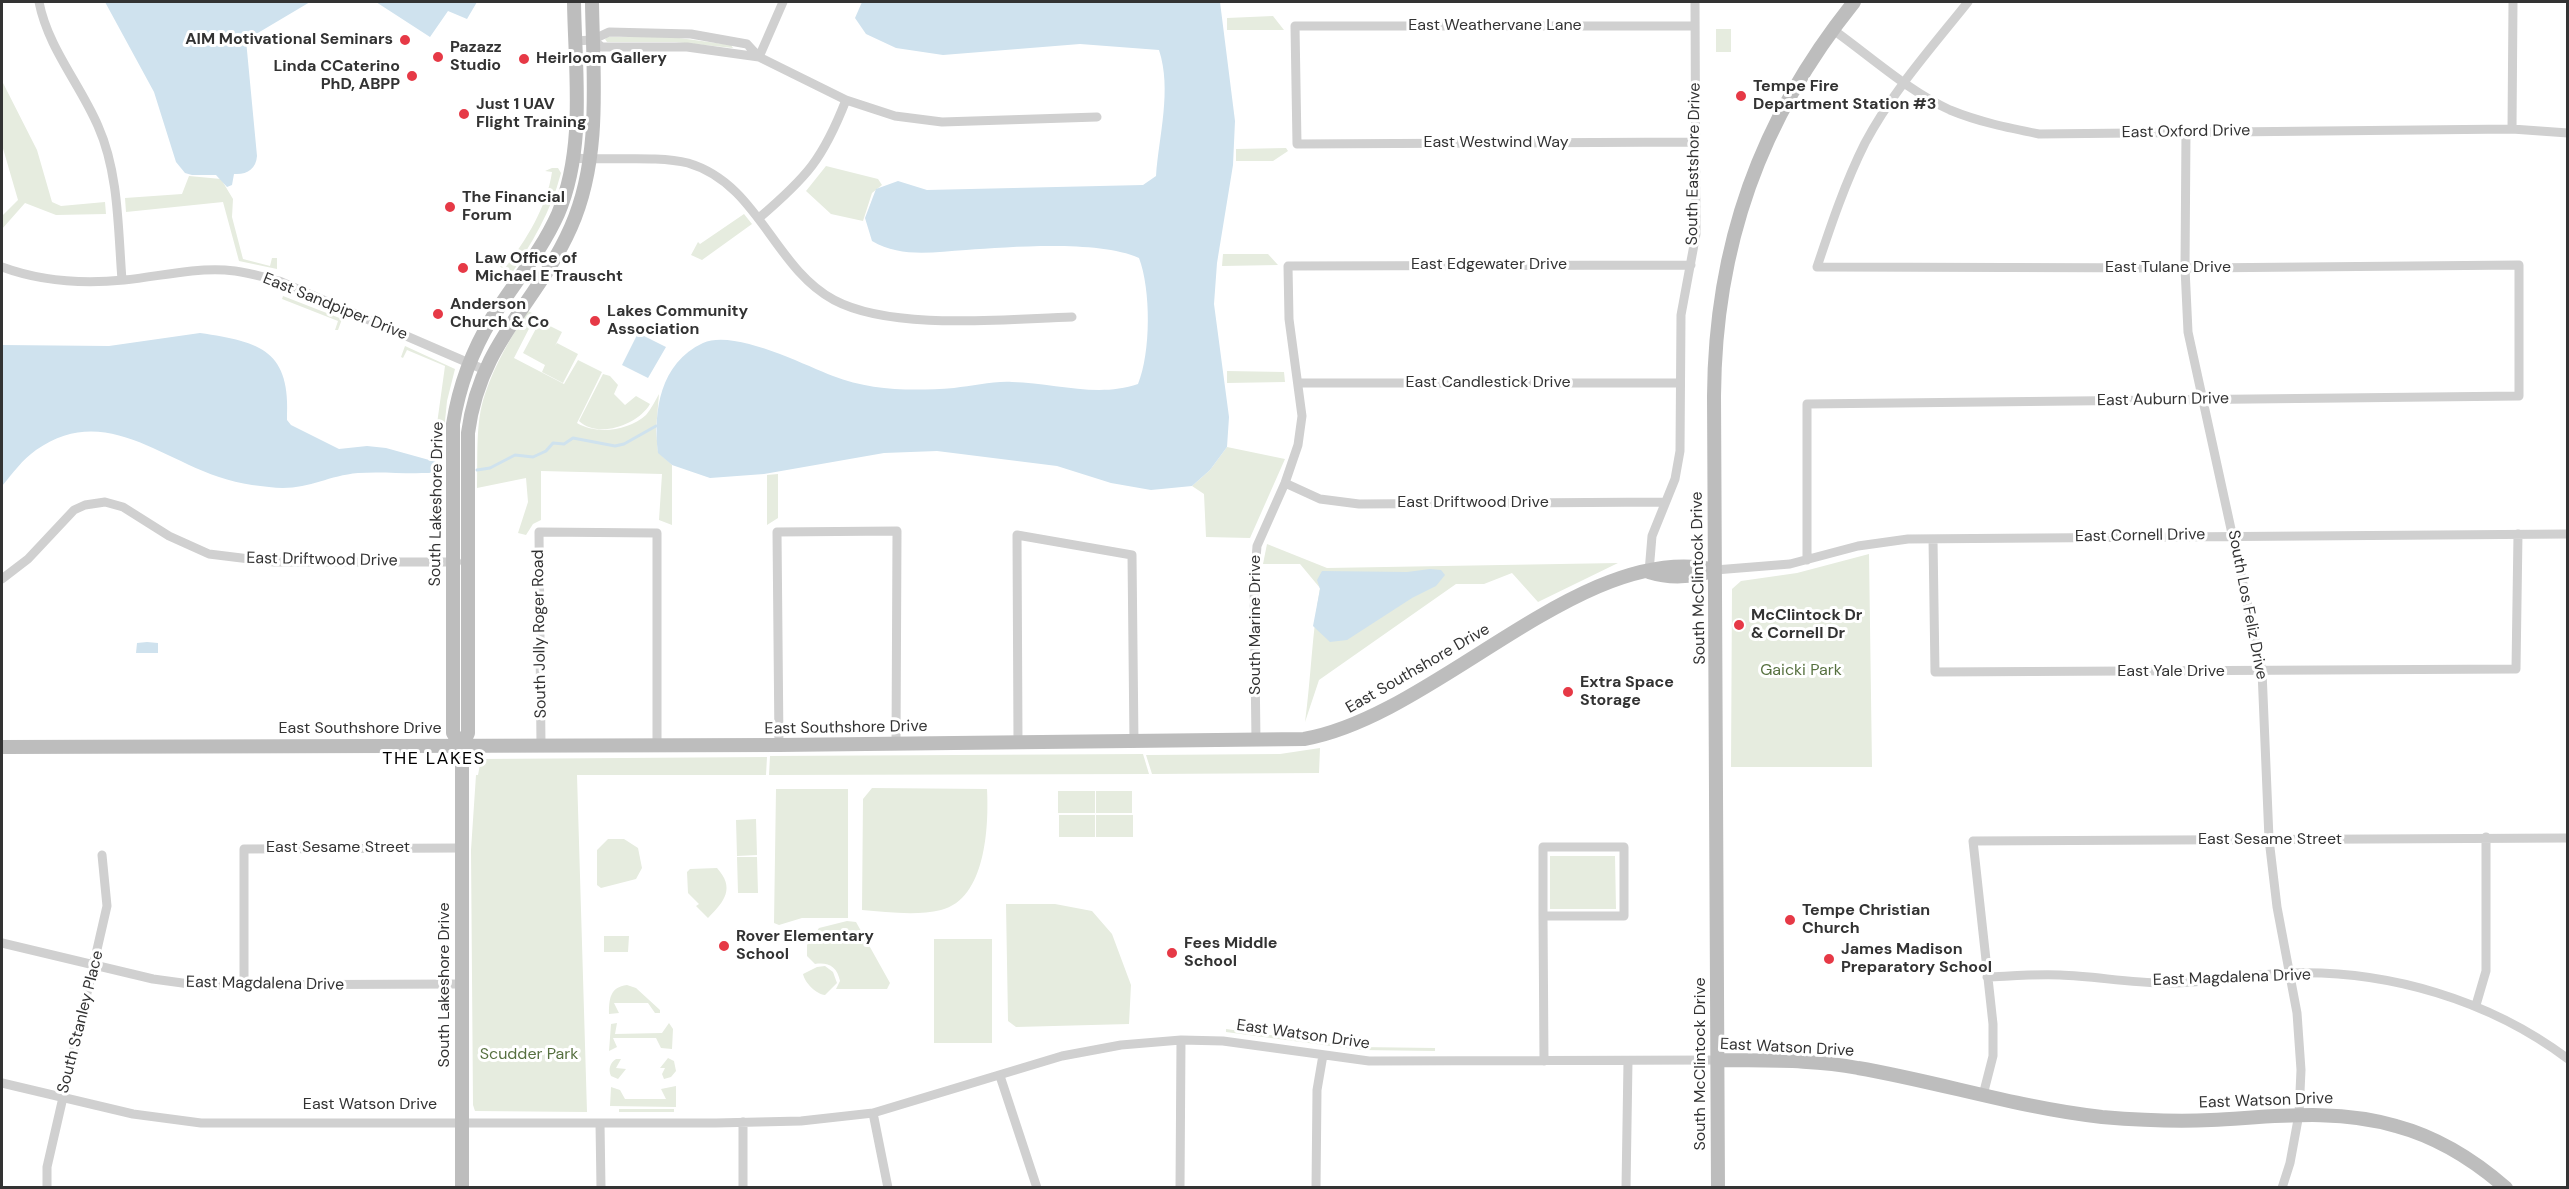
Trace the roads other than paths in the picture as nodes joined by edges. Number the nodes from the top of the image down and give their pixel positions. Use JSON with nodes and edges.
{"nodes":[{"id":1,"x":39,"y":2,"type":"edge"},
{"id":2,"x":574,"y":2,"type":"edge"},
{"id":3,"x":592,"y":2,"type":"edge"},
{"id":4,"x":783,"y":2,"type":"edge"},
{"id":5,"x":1695,"y":2,"type":"edge"},
{"id":6,"x":1854,"y":2,"type":"edge"},
{"id":7,"x":1968,"y":2,"type":"edge"},
{"id":8,"x":2513,"y":2,"type":"edge"},
{"id":9,"x":1695,"y":26,"type":"junction"},
{"id":10,"x":1832,"y":29,"type":"junction"},
{"id":11,"x":592,"y":40,"type":"junction"},
{"id":12,"x":575,"y":41,"type":"junction"},
{"id":13,"x":759,"y":57,"type":"junction"},
{"id":14,"x":1905,"y":82,"type":"junction"},
{"id":15,"x":846,"y":100,"type":"junction"},
{"id":16,"x":1097,"y":117,"type":"dead end"},
{"id":17,"x":2512,"y":129,"type":"junction"},
{"id":18,"x":2186,"y":131,"type":"junction"},
{"id":19,"x":2568,"y":133,"type":"edge"},
{"id":20,"x":1695,"y":142,"type":"junction"},
{"id":21,"x":1297,"y":144,"type":"joint"},
{"id":22,"x":574,"y":159,"type":"junction"},
{"id":23,"x":590,"y":160,"type":"junction"},
{"id":24,"x":759,"y":218,"type":"junction"},
{"id":25,"x":1691,"y":265,"type":"junction"},
{"id":26,"x":1288,"y":266,"type":"joint"},
{"id":27,"x":2,"y":267,"type":"edge"},
{"id":28,"x":2185,"y":268,"type":"junction"},
{"id":29,"x":122,"y":280,"type":"junction"},
{"id":30,"x":512,"y":289,"type":"junction"},
{"id":31,"x":525,"y":299,"type":"junction"},
{"id":32,"x":1072,"y":317,"type":"dead end"},
{"id":33,"x":469,"y":363,"type":"junction"},
{"id":34,"x":485,"y":370,"type":"junction"},
{"id":35,"x":1298,"y":383,"type":"junction"},
{"id":36,"x":1678,"y":383,"type":"junction"},
{"id":37,"x":2519,"y":396,"type":"joint"},
{"id":38,"x":2202,"y":400,"type":"junction"},
{"id":39,"x":1285,"y":483,"type":"junction"},
{"id":40,"x":1665,"y":502,"type":"junction"},
{"id":41,"x":2518,"y":534,"type":"junction"},
{"id":42,"x":2568,"y":534,"type":"edge"},
{"id":43,"x":2233,"y":535,"type":"junction"},
{"id":44,"x":1934,"y":538,"type":"junction"},
{"id":45,"x":1807,"y":560,"type":"junction"},
{"id":46,"x":452,"y":561,"type":"junction"},
{"id":47,"x":469,"y":562,"type":"junction"},
{"id":48,"x":1715,"y":570,"type":"junction"},
{"id":49,"x":1649,"y":572,"type":"junction"},
{"id":50,"x":2,"y":579,"type":"edge"},
{"id":51,"x":2262,"y":671,"type":"junction"},
{"id":52,"x":1256,"y":741,"type":"junction"},
{"id":53,"x":1018,"y":742,"type":"junction"},
{"id":54,"x":1134,"y":742,"type":"junction"},
{"id":55,"x":896,"y":744,"type":"junction"},
{"id":56,"x":657,"y":745,"type":"junction"},
{"id":57,"x":779,"y":745,"type":"junction"},
{"id":58,"x":462,"y":746,"type":"junction"},
{"id":59,"x":542,"y":746,"type":"junction"},
{"id":60,"x":2,"y":747,"type":"edge"},
{"id":61,"x":2486,"y":837,"type":"junction"},
{"id":62,"x":2568,"y":838,"type":"edge"},
{"id":63,"x":2269,"y":839,"type":"junction"},
{"id":64,"x":460,"y":848,"type":"junction"},
{"id":65,"x":102,"y":855,"type":"dead end"},
{"id":66,"x":1543,"y":916,"type":"junction"},
{"id":67,"x":2,"y":943,"type":"edge"},
{"id":68,"x":96,"y":964,"type":"junction"},
{"id":69,"x":2290,"y":973,"type":"junction"},
{"id":70,"x":1987,"y":977,"type":"junction"},
{"id":71,"x":461,"y":984,"type":"junction"},
{"id":72,"x":244,"y":985,"type":"junction"},
{"id":73,"x":2476,"y":1005,"type":"junction"},
{"id":74,"x":1181,"y":1040,"type":"junction"},
{"id":75,"x":1323,"y":1055,"type":"junction"},
{"id":76,"x":2568,"y":1059,"type":"edge"},
{"id":77,"x":1718,"y":1060,"type":"junction"},
{"id":78,"x":1544,"y":1061,"type":"junction"},
{"id":79,"x":1628,"y":1061,"type":"junction"},
{"id":80,"x":1000,"y":1076,"type":"junction"},
{"id":81,"x":2,"y":1083,"type":"edge"},
{"id":82,"x":1983,"y":1095,"type":"junction"},
{"id":83,"x":62,"y":1099,"type":"junction"},
{"id":84,"x":873,"y":1113,"type":"junction"},
{"id":85,"x":2299,"y":1114,"type":"junction"},
{"id":86,"x":462,"y":1121,"type":"junction"},
{"id":87,"x":743,"y":1122,"type":"junction"},
{"id":88,"x":600,"y":1123,"type":"junction"},
{"id":89,"x":47,"y":1188,"type":"edge"},
{"id":90,"x":462,"y":1188,"type":"edge"},
{"id":91,"x":601,"y":1188,"type":"edge"},
{"id":92,"x":743,"y":1188,"type":"edge"},
{"id":93,"x":888,"y":1188,"type":"edge"},
{"id":94,"x":1037,"y":1188,"type":"edge"},
{"id":95,"x":1180,"y":1188,"type":"edge"},
{"id":96,"x":1316,"y":1188,"type":"edge"},
{"id":97,"x":1626,"y":1188,"type":"edge"},
{"id":98,"x":1718,"y":1188,"type":"edge"},
{"id":99,"x":2282,"y":1188,"type":"edge"},
{"id":100,"x":2506,"y":1188,"type":"edge"}],
"edges":[{"from":1,"to":29,"type":"street"},
{"from":2,"to":12,"type":"street","name":"South Lakeshore Drive"},
{"from":3,"to":11,"type":"street","name":"South Lakeshore Drive"},
{"from":4,"to":13,"type":"street"},
{"from":5,"to":9,"type":"street","name":"South Eastshore Drive"},
{"from":6,"to":10,"type":"street","name":"South McClintock Drive"},
{"from":7,"to":14,"type":"street"},
{"from":8,"to":17,"type":"street"},
{"from":9,"to":20,"type":"street","name":"South Eastshore Drive"},
{"from":9,"to":21,"type":"street","name":"East Weathervane Lane"},
{"from":10,"to":14,"type":"street","name":"East Oxford Drive"},
{"from":10,"to":48,"type":"street","name":"South McClintock Drive"},
{"from":11,"to":12,"type":"street"},
{"from":11,"to":13,"type":"street"},
{"from":11,"to":13,"type":"street"},
{"from":11,"to":23,"type":"street","name":"South Lakeshore Drive"},
{"from":12,"to":22,"type":"street","name":"South Lakeshore Drive"},
{"from":13,"to":15,"type":"street"},
{"from":14,"to":18,"type":"street","name":"East Oxford Drive"},
{"from":14,"to":28,"type":"street","name":"East Tulane Drive"},
{"from":15,"to":16,"type":"street"},
{"from":15,"to":24,"type":"street"},
{"from":17,"to":18,"type":"street","name":"East Oxford Drive"},
{"from":17,"to":19,"type":"street","name":"East Oxford Drive"},
{"from":18,"to":28,"type":"street","name":"South Los Feliz Drive"},
{"from":20,"to":21,"type":"street","name":"East Westwind Way"},
{"from":20,"to":25,"type":"street","name":"South Eastshore Drive"},
{"from":22,"to":23,"type":"street"},
{"from":22,"to":30,"type":"street","name":"South Lakeshore Drive"},
{"from":23,"to":24,"type":"street"},
{"from":23,"to":31,"type":"street","name":"South Lakeshore Drive"},
{"from":24,"to":32,"type":"street"},
{"from":25,"to":26,"type":"street","name":"East Edgewater Drive"},
{"from":25,"to":36,"type":"street","name":"South Eastshore Drive"},
{"from":26,"to":35,"type":"street","name":"South Marine Drive"},
{"from":27,"to":29,"type":"street","name":"East Sandpiper Drive"},
{"from":28,"to":37,"type":"street","name":"East Tulane Drive"},
{"from":28,"to":38,"type":"street","name":"South Los Feliz Drive"},
{"from":29,"to":33,"type":"street","name":"East Sandpiper Drive"},
{"from":30,"to":31,"type":"street"},
{"from":30,"to":33,"type":"street","name":"South Lakeshore Drive"},
{"from":31,"to":34,"type":"street","name":"South Lakeshore Drive"},
{"from":33,"to":34,"type":"street","name":"East Sandpiper Drive"},
{"from":33,"to":46,"type":"street","name":"South Lakeshore Drive"},
{"from":34,"to":47,"type":"street","name":"South Lakeshore Drive"},
{"from":35,"to":36,"type":"street","name":"East Candlestick Drive"},
{"from":35,"to":39,"type":"street","name":"South Marine Drive"},
{"from":36,"to":40,"type":"street","name":"South Eastshore Drive"},
{"from":37,"to":38,"type":"street","name":"East Auburn Drive"},
{"from":38,"to":43,"type":"street","name":"South Los Feliz Drive"},
{"from":38,"to":45,"type":"street","name":"East Auburn Drive"},
{"from":39,"to":40,"type":"street","name":"East Driftwood Drive"},
{"from":39,"to":52,"type":"street","name":"South Marine Drive"},
{"from":40,"to":49,"type":"street","name":"South Eastshore Drive"},
{"from":41,"to":42,"type":"street","name":"East Cornell Drive"},
{"from":41,"to":43,"type":"street","name":"East Cornell Drive"},
{"from":41,"to":51,"type":"street","name":"East Yale Drive"},
{"from":43,"to":44,"type":"street","name":"East Cornell Drive"},
{"from":43,"to":51,"type":"street","name":"South Los Feliz Drive"},
{"from":44,"to":45,"type":"street","name":"East Cornell Drive"},
{"from":44,"to":51,"type":"street","name":"East Yale Drive"},
{"from":45,"to":48,"type":"street","name":"East Cornell Drive"},
{"from":46,"to":47,"type":"street","name":"East Driftwood Drive"},
{"from":46,"to":50,"type":"street","name":"East Driftwood Drive"},
{"from":46,"to":58,"type":"street","name":"South Lakeshore Drive"},
{"from":47,"to":58,"type":"street","name":"South Lakeshore Drive"},
{"from":48,"to":49,"type":"street","name":"East Southshore Drive"},
{"from":48,"to":77,"type":"street","name":"South McClintock Drive"},
{"from":49,"to":52,"type":"street","name":"East Southshore Drive"},
{"from":51,"to":63,"type":"street","name":"South Los Feliz Drive"},
{"from":52,"to":54,"type":"street","name":"East Southshore Drive"},
{"from":53,"to":54,"type":"street","name":"East Southshore Drive"},
{"from":53,"to":54,"type":"street"},
{"from":53,"to":55,"type":"street","name":"East Southshore Drive"},
{"from":55,"to":57,"type":"street","name":"East Southshore Drive"},
{"from":55,"to":57,"type":"street"},
{"from":56,"to":57,"type":"street","name":"East Southshore Drive"},
{"from":56,"to":59,"type":"street","name":"East Southshore Drive"},
{"from":56,"to":59,"type":"street","name":"South Jolly Roger Road"},
{"from":58,"to":59,"type":"street","name":"East Southshore Drive"},
{"from":58,"to":60,"type":"street","name":"East Southshore Drive"},
{"from":58,"to":64,"type":"street","name":"South Lakeshore Drive"},
{"from":61,"to":62,"type":"street","name":"East Sesame Street"},
{"from":61,"to":63,"type":"street","name":"East Sesame Street"},
{"from":61,"to":73,"type":"street"},
{"from":63,"to":69,"type":"street","name":"South Los Feliz Drive"},
{"from":63,"to":70,"type":"street","name":"East Sesame Street"},
{"from":64,"to":71,"type":"street","name":"South Lakeshore Drive"},
{"from":64,"to":72,"type":"street","name":"East Sesame Street"},
{"from":65,"to":68,"type":"street","name":"South Stanley Place"},
{"from":66,"to":66,"type":"street"},
{"from":66,"to":78,"type":"street"},
{"from":67,"to":68,"type":"street","name":"East Magdalena Drive"},
{"from":68,"to":72,"type":"street","name":"East Magdalena Drive"},
{"from":68,"to":83,"type":"street","name":"South Stanley Place"},
{"from":69,"to":70,"type":"street","name":"East Magdalena Drive"},
{"from":69,"to":73,"type":"street","name":"East Magdalena Drive"},
{"from":69,"to":85,"type":"street","name":"South Los Feliz Drive"},
{"from":70,"to":82,"type":"street"},
{"from":71,"to":72,"type":"street","name":"East Magdalena Drive"},
{"from":71,"to":86,"type":"street","name":"South Lakeshore Drive"},
{"from":73,"to":76,"type":"street","name":"East Magdalena Drive"},
{"from":74,"to":75,"type":"street","name":"East Watson Drive"},
{"from":74,"to":80,"type":"street","name":"East Watson Drive"},
{"from":74,"to":95,"type":"street"},
{"from":75,"to":78,"type":"street","name":"East Watson Drive"},
{"from":75,"to":96,"type":"street"},
{"from":77,"to":79,"type":"street","name":"East Watson Drive"},
{"from":77,"to":82,"type":"street","name":"East Watson Drive"},
{"from":77,"to":98,"type":"street","name":"South McClintock Drive"},
{"from":78,"to":79,"type":"street","name":"East Watson Drive"},
{"from":79,"to":97,"type":"street"},
{"from":80,"to":84,"type":"street","name":"East Watson Drive"},
{"from":80,"to":94,"type":"street"},
{"from":81,"to":83,"type":"street","name":"East Watson Drive"},
{"from":82,"to":85,"type":"street","name":"East Watson Drive"},
{"from":83,"to":86,"type":"street","name":"East Watson Drive"},
{"from":83,"to":89,"type":"street","name":"South Stanley Place"},
{"from":84,"to":87,"type":"street","name":"East Watson Drive"},
{"from":84,"to":93,"type":"street"},
{"from":85,"to":99,"type":"street","name":"South Los Feliz Drive"},
{"from":85,"to":100,"type":"street","name":"East Watson Drive"},
{"from":86,"to":88,"type":"street","name":"East Watson Drive"},
{"from":86,"to":90,"type":"street","name":"South Lakeshore Drive"},
{"from":87,"to":88,"type":"street","name":"East Watson Drive"},
{"from":87,"to":92,"type":"street"},
{"from":88,"to":91,"type":"street"}]}
